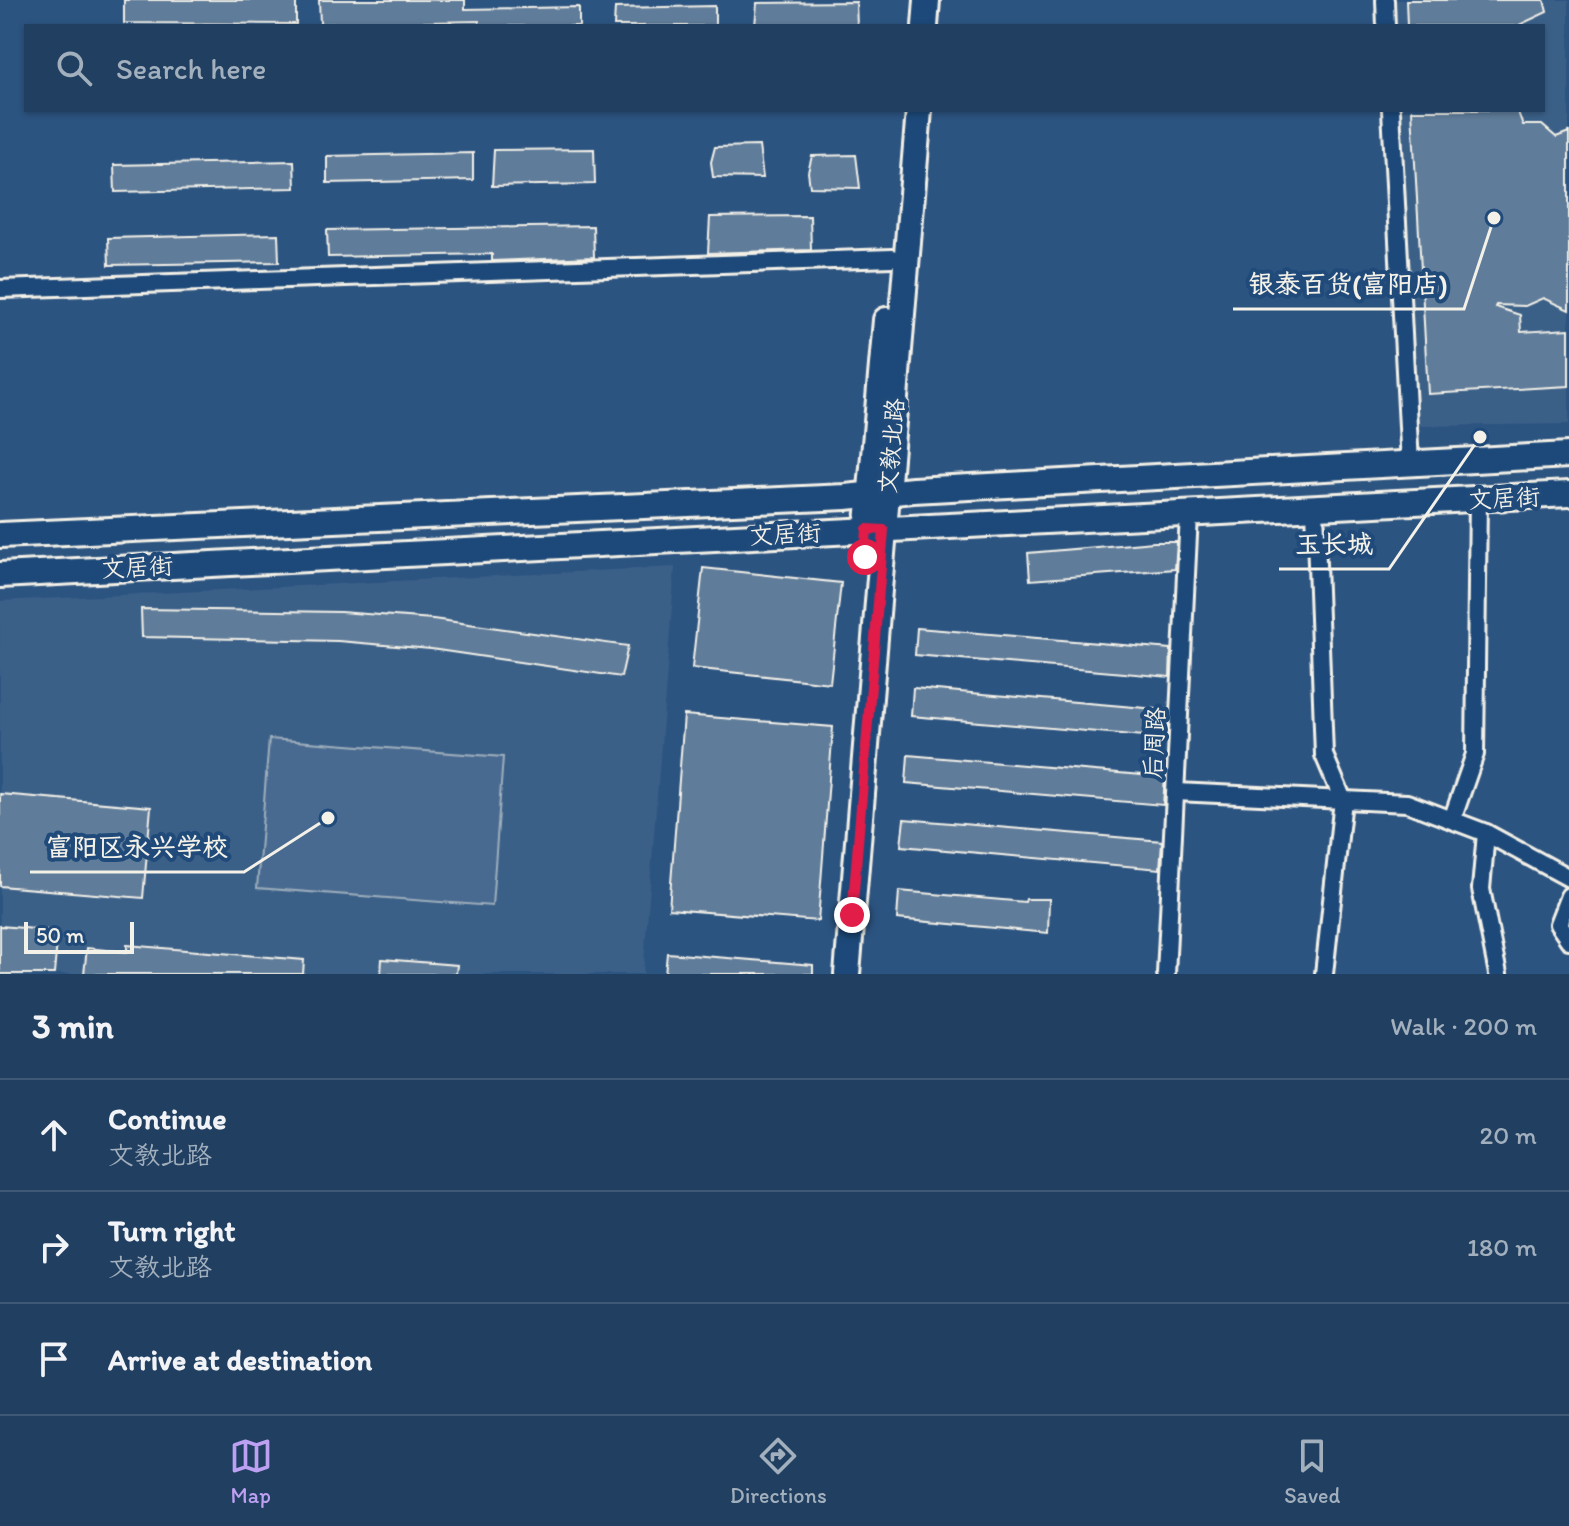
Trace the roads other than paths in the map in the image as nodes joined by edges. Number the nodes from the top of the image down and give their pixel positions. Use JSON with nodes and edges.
{"nodes":[{"id":1,"x":911,"y":0,"type":"edge"},
{"id":2,"x":927,"y":0,"type":"edge"},
{"id":3,"x":1385,"y":0,"type":"edge"},
{"id":4,"x":909,"y":24,"type":"edge"},
{"id":5,"x":925,"y":24,"type":"edge"},
{"id":6,"x":1386,"y":24,"type":"edge"},
{"id":7,"x":904,"y":112,"type":"edge"},
{"id":8,"x":919,"y":112,"type":"edge"},
{"id":9,"x":1391,"y":112,"type":"edge"},
{"id":10,"x":892,"y":258,"type":"junction"},
{"id":11,"x":0,"y":289,"type":"edge"},
{"id":12,"x":1569,"y":455,"type":"edge"},
{"id":13,"x":1410,"y":464,"type":"junction"},
{"id":14,"x":878,"y":494,"type":"junction"},
{"id":15,"x":1569,"y":494,"type":"edge"},
{"id":16,"x":1478,"y":499,"type":"junction"},
{"id":17,"x":1315,"y":509,"type":"junction"},
{"id":18,"x":1189,"y":515,"type":"junction"},
{"id":19,"x":875,"y":530,"type":"junction"},
{"id":20,"x":0,"y":535,"type":"edge"},
{"id":21,"x":0,"y":575,"type":"edge"},
{"id":22,"x":1176,"y":792,"type":"junction"},
{"id":23,"x":1343,"y":800,"type":"junction"},
{"id":24,"x":1452,"y":820,"type":"junction"},
{"id":25,"x":1486,"y":833,"type":"junction"},
{"id":26,"x":1569,"y":878,"type":"edge"},
{"id":27,"x":1569,"y":896,"type":"edge"},
{"id":28,"x":1569,"y":940,"type":"edge"},
{"id":29,"x":832,"y":974,"type":"edge"},
{"id":30,"x":847,"y":974,"type":"edge"},
{"id":31,"x":1166,"y":974,"type":"edge"},
{"id":32,"x":1324,"y":974,"type":"edge"},
{"id":33,"x":1498,"y":974,"type":"edge"}],
"edges":[{"from":1,"to":4,"type":"main road"},
{"from":2,"to":5,"type":"main road"},
{"from":3,"to":6,"type":"street"},
{"from":7,"to":10,"type":"main road","name":"文教北路"},
{"from":8,"to":14,"type":"main road","name":"文教北路"},
{"from":9,"to":13,"type":"street"},
{"from":10,"to":11,"type":"street"},
{"from":10,"to":14,"type":"main road","name":"文教北路"},
{"from":12,"to":13,"type":"main road","name":"文居街"},
{"from":13,"to":14,"type":"main road","name":"文居街"},
{"from":14,"to":19,"type":"main road","name":"文教北路"},
{"from":14,"to":20,"type":"main road","name":"文居街"},
{"from":15,"to":16,"type":"main road","name":"文居街"},
{"from":16,"to":17,"type":"main road","name":"文居街"},
{"from":16,"to":24,"type":"street"},
{"from":17,"to":18,"type":"main road","name":"文居街"},
{"from":17,"to":23,"type":"street"},
{"from":18,"to":19,"type":"main road","name":"文居街"},
{"from":18,"to":22,"type":"street","name":"后周路"},
{"from":19,"to":21,"type":"main road","name":"文居街"},
{"from":19,"to":29,"type":"main road","name":"文教北路"},
{"from":19,"to":30,"type":"main road","name":"文教北路"},
{"from":22,"to":23,"type":"street"},
{"from":22,"to":31,"type":"street","name":"后周路"},
{"from":23,"to":24,"type":"street"},
{"from":23,"to":32,"type":"street"},
{"from":24,"to":25,"type":"street"},
{"from":25,"to":26,"type":"street"},
{"from":25,"to":33,"type":"street"},
{"from":27,"to":28,"type":"street"}]}
